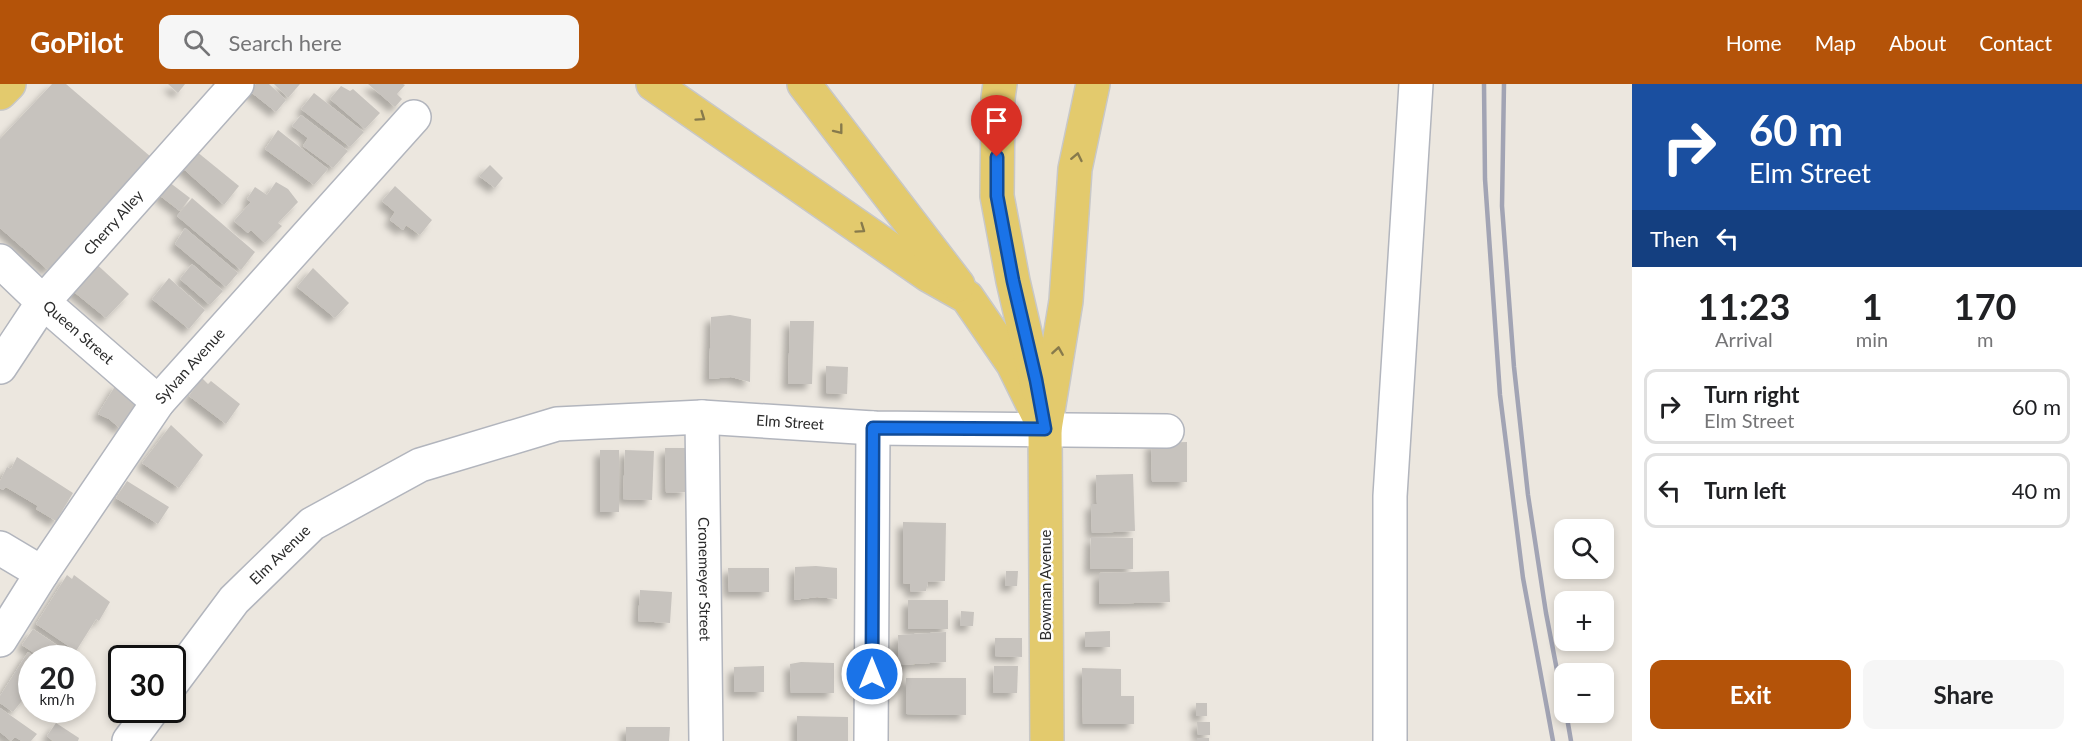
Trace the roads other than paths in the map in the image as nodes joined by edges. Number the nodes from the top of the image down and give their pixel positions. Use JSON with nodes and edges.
{"nodes":[{"id":1,"x":9,"y":84,"type":"edge"},
{"id":2,"x":237,"y":84,"type":"edge"},
{"id":3,"x":653,"y":84,"type":"edge"},
{"id":4,"x":804,"y":84,"type":"edge"},
{"id":5,"x":1000,"y":84,"type":"edge"},
{"id":6,"x":1093,"y":84,"type":"edge"},
{"id":7,"x":1416,"y":84,"type":"edge"},
{"id":8,"x":0,"y":93,"type":"edge"},
{"id":9,"x":414,"y":117,"type":"dead end"},
{"id":10,"x":0,"y":261,"type":"edge"},
{"id":11,"x":967,"y":297,"type":"junction"},
{"id":12,"x":43,"y":302,"type":"junction"},
{"id":13,"x":0,"y":367,"type":"edge"},
{"id":14,"x":158,"y":402,"type":"junction"},
{"id":15,"x":702,"y":417,"type":"junction"},
{"id":16,"x":873,"y":428,"type":"junction"},
{"id":17,"x":1045,"y":429,"type":"junction"},
{"id":18,"x":1167,"y":431,"type":"dead end"},
{"id":19,"x":420,"y":465,"type":"joint"},
{"id":20,"x":0,"y":548,"type":"edge"},
{"id":21,"x":42,"y":573,"type":"junction"},
{"id":22,"x":0,"y":640,"type":"edge"},
{"id":23,"x":186,"y":664,"type":"edge"},
{"id":24,"x":142,"y":723,"type":"edge"},
{"id":25,"x":129,"y":741,"type":"edge"},
{"id":26,"x":706,"y":741,"type":"edge"},
{"id":27,"x":871,"y":741,"type":"edge"},
{"id":28,"x":1047,"y":741,"type":"edge"},
{"id":29,"x":1390,"y":741,"type":"edge"}],
"edges":[{"from":1,"to":8,"type":"main road"},
{"from":2,"to":12,"type":"street","name":"Cherry Alley"},
{"from":3,"to":11,"type":"main road","one_way":true},
{"from":4,"to":11,"type":"main road","one_way":true},
{"from":5,"to":17,"type":"main road"},
{"from":17,"to":6,"type":"main road","one_way":true},
{"from":7,"to":29,"type":"street"},
{"from":9,"to":14,"type":"street","name":"Sylvan Avenue"},
{"from":10,"to":12,"type":"street","name":"Queen Street"},
{"from":11,"to":17,"type":"main road"},
{"from":12,"to":13,"type":"street","name":"Cherry Alley"},
{"from":12,"to":14,"type":"street","name":"Queen Street"},
{"from":14,"to":21,"type":"street","name":"Sylvan Avenue"},
{"from":15,"to":16,"type":"street","name":"Elm Street"},
{"from":15,"to":19,"type":"street","name":"Elm Street"},
{"from":15,"to":26,"type":"street","name":"Cronemeyer Street"},
{"from":16,"to":17,"type":"street","name":"Elm Street"},
{"from":16,"to":27,"type":"street"},
{"from":17,"to":18,"type":"street","name":"Elm Street"},
{"from":17,"to":28,"type":"main road","name":"Bowman Avenue"},
{"from":19,"to":23,"type":"street","name":"Elm Avenue"},
{"from":20,"to":21,"type":"street"},
{"from":21,"to":22,"type":"street","name":"Sylvan Avenue"},
{"from":24,"to":25,"type":"street"}]}
